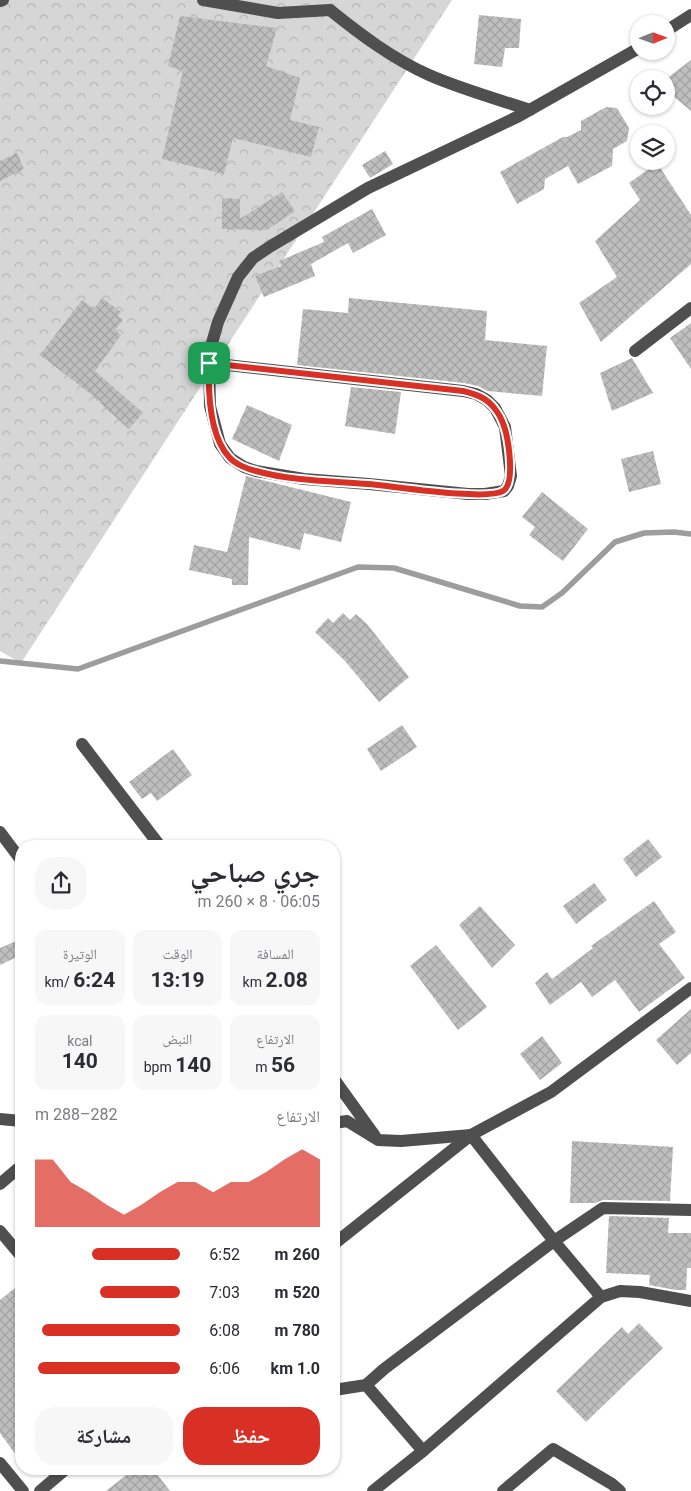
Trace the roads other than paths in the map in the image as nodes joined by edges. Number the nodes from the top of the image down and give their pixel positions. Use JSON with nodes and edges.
{"nodes":[{"id":1,"x":203,"y":0,"type":"edge"},
{"id":2,"x":691,"y":15,"type":"edge"},
{"id":3,"x":675,"y":25,"type":"edge"},
{"id":4,"x":630,"y":53,"type":"edge"},
{"id":5,"x":530,"y":110,"type":"junction"},
{"id":6,"x":691,"y":308,"type":"edge"},
{"id":7,"x":635,"y":351,"type":"dead end"},
{"id":8,"x":209,"y":363,"type":"junction"},
{"id":9,"x":82,"y":744,"type":"dead end"},
{"id":10,"x":0,"y":832,"type":"edge"},
{"id":11,"x":155,"y":840,"type":"edge"},
{"id":12,"x":15,"y":852,"type":"edge"},
{"id":13,"x":691,"y":988,"type":"edge"},
{"id":14,"x":340,"y":1087,"type":"edge"},
{"id":15,"x":0,"y":1119,"type":"edge"},
{"id":16,"x":15,"y":1121,"type":"edge"},
{"id":17,"x":340,"y":1122,"type":"edge"},
{"id":18,"x":471,"y":1136,"type":"junction"},
{"id":19,"x":378,"y":1140,"type":"junction"},
{"id":20,"x":15,"y":1171,"type":"edge"},
{"id":21,"x":0,"y":1184,"type":"edge"},
{"id":22,"x":691,"y":1210,"type":"edge"},
{"id":23,"x":0,"y":1231,"type":"edge"},
{"id":24,"x":340,"y":1239,"type":"edge"},
{"id":25,"x":554,"y":1241,"type":"junction"},
{"id":26,"x":15,"y":1249,"type":"edge"},
{"id":27,"x":601,"y":1298,"type":"junction"},
{"id":28,"x":691,"y":1301,"type":"edge"},
{"id":29,"x":366,"y":1385,"type":"junction"},
{"id":30,"x":340,"y":1389,"type":"edge"},
{"id":31,"x":423,"y":1451,"type":"junction"},
{"id":32,"x":0,"y":1463,"type":"edge"},
{"id":33,"x":59,"y":1475,"type":"edge"},
{"id":34,"x":22,"y":1491,"type":"edge"},
{"id":35,"x":40,"y":1491,"type":"edge"},
{"id":36,"x":373,"y":1491,"type":"edge"},
{"id":37,"x":503,"y":1491,"type":"edge"},
{"id":38,"x":620,"y":1491,"type":"edge"}],
"edges":[{"from":1,"to":5,"type":"street"},
{"from":2,"to":3,"type":"street"},
{"from":4,"to":5,"type":"street"},
{"from":5,"to":8,"type":"street"},
{"from":6,"to":7,"type":"street"},
{"from":8,"to":8,"type":"street"},
{"from":9,"to":11,"type":"street"},
{"from":10,"to":12,"type":"street"},
{"from":13,"to":18,"type":"street"},
{"from":14,"to":19,"type":"street"},
{"from":15,"to":16,"type":"street"},
{"from":17,"to":19,"type":"street"},
{"from":18,"to":19,"type":"street"},
{"from":18,"to":24,"type":"street"},
{"from":18,"to":25,"type":"street"},
{"from":20,"to":21,"type":"street"},
{"from":22,"to":25,"type":"street"},
{"from":23,"to":26,"type":"street"},
{"from":25,"to":27,"type":"street"},
{"from":25,"to":29,"type":"street"},
{"from":27,"to":28,"type":"street"},
{"from":27,"to":31,"type":"street"},
{"from":29,"to":30,"type":"street"},
{"from":29,"to":31,"type":"street"},
{"from":31,"to":36,"type":"street"},
{"from":32,"to":34,"type":"street"},
{"from":33,"to":35,"type":"street"},
{"from":37,"to":38,"type":"street"}]}
